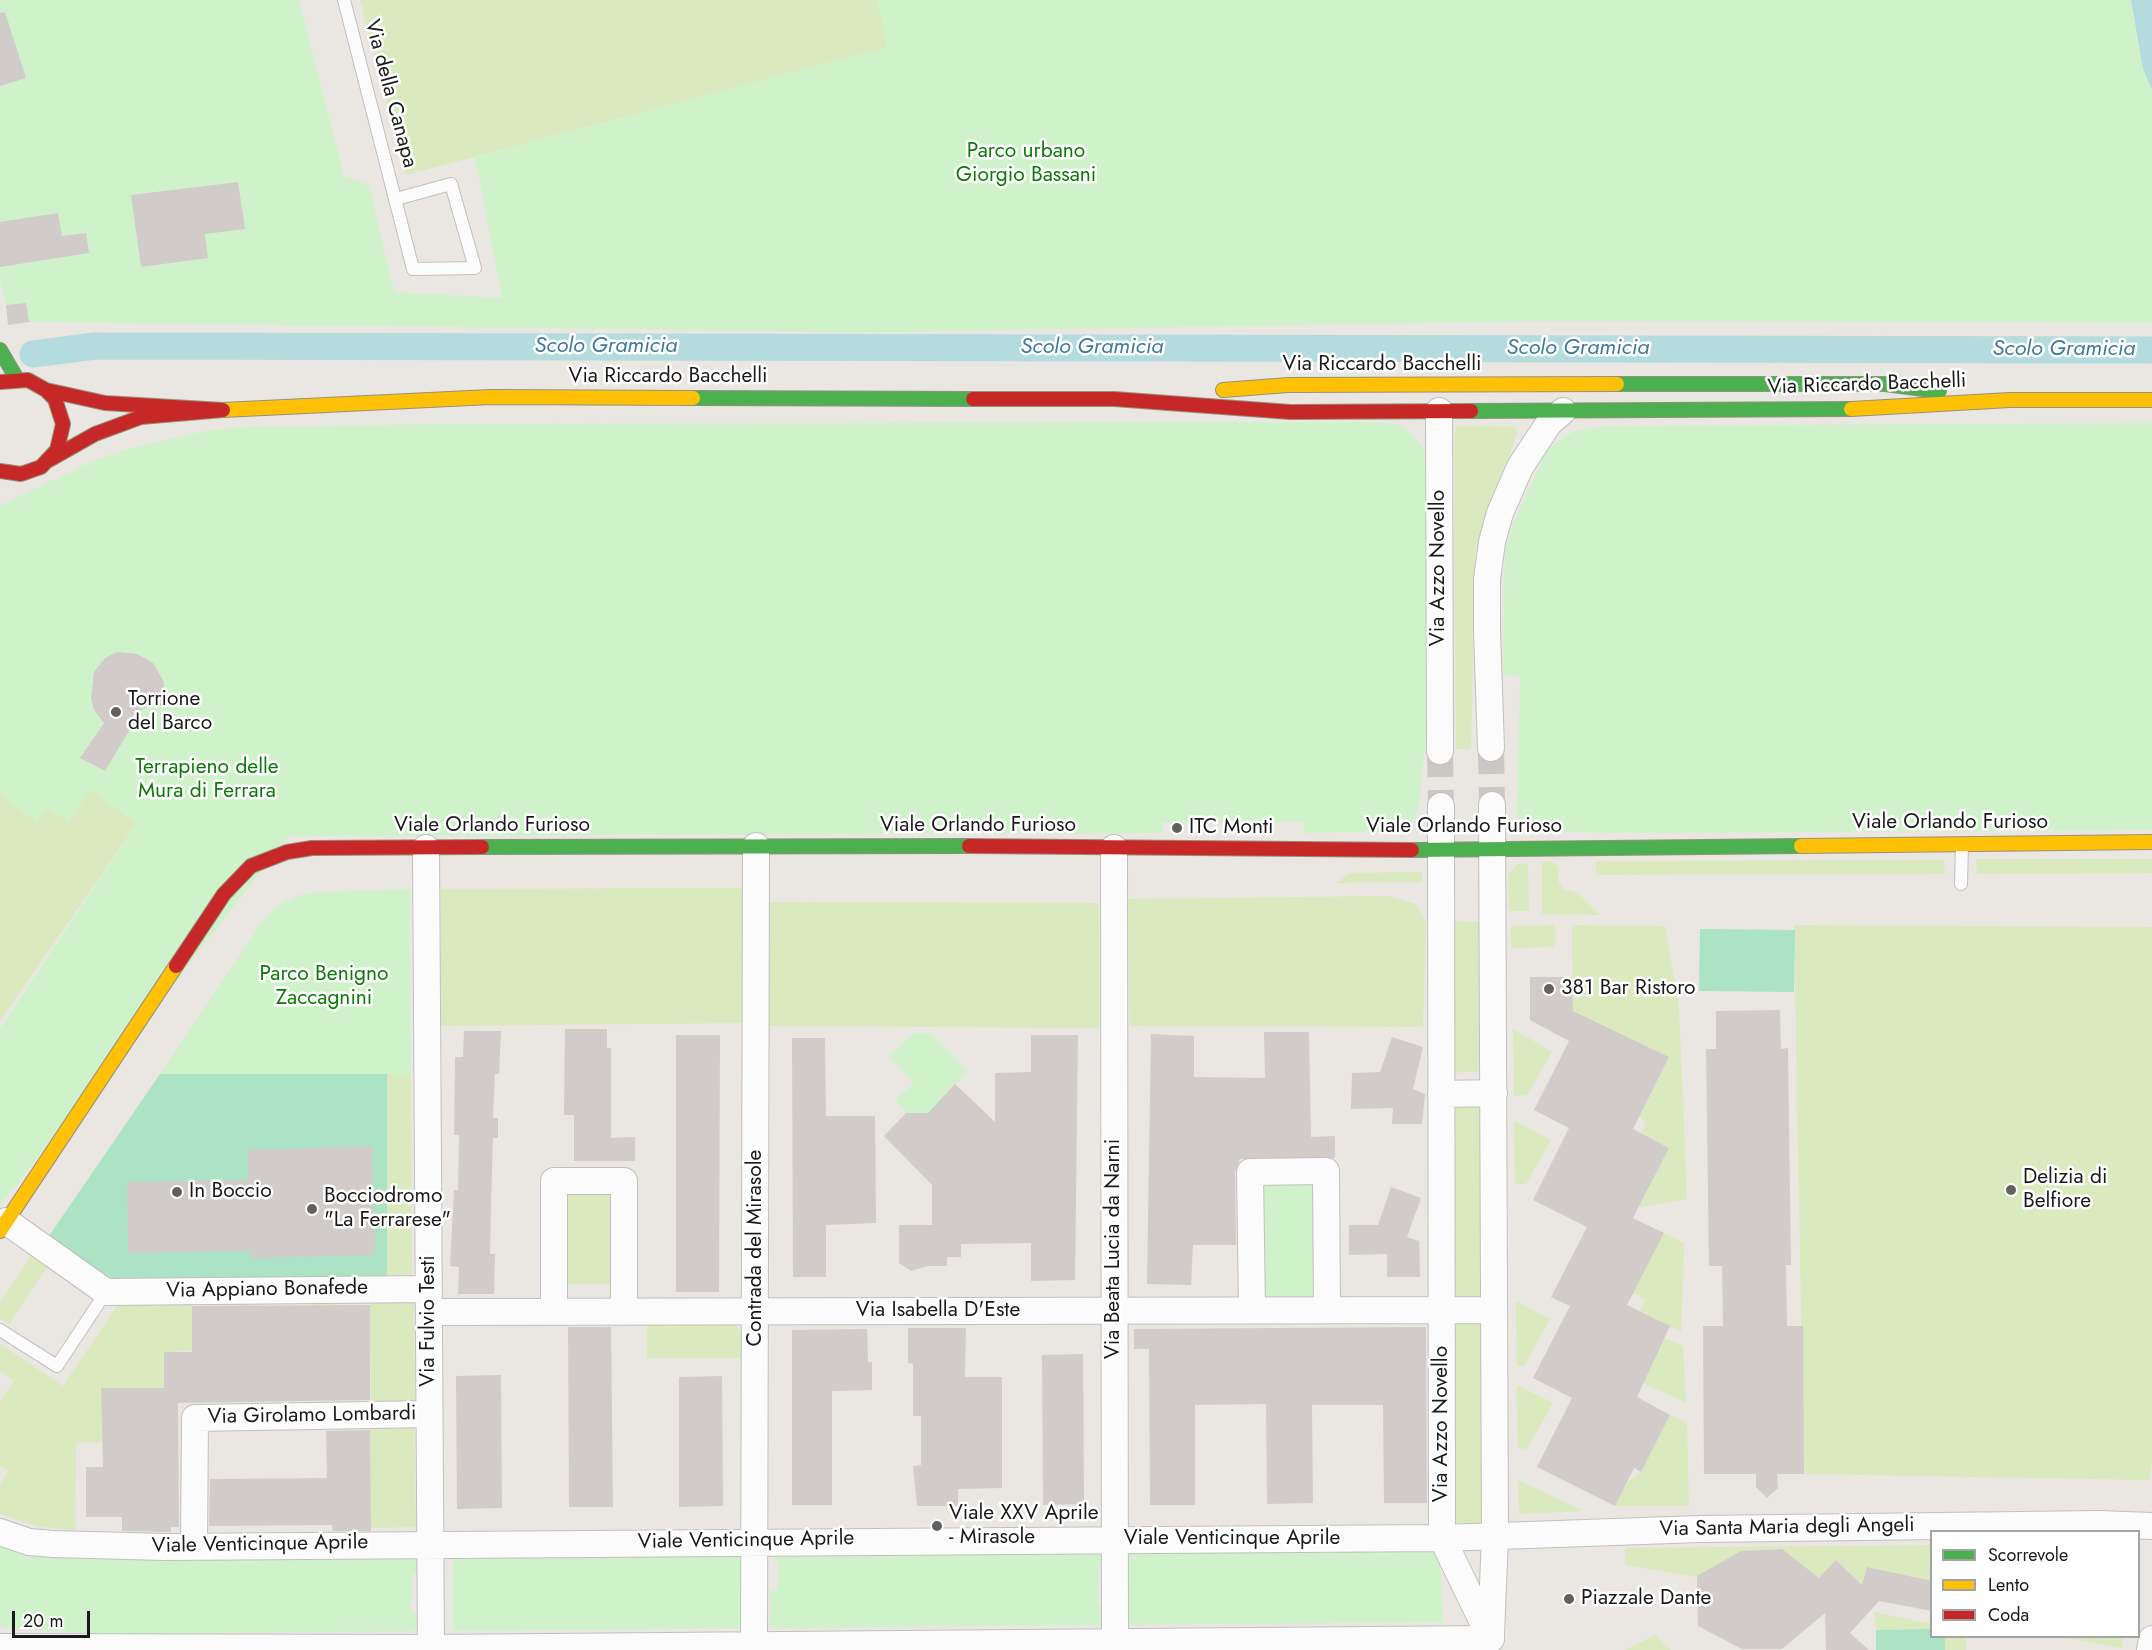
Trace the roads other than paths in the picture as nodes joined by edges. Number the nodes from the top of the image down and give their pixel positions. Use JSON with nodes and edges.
{"nodes":[{"id":1,"x":344,"y":0,"type":"edge"},
{"id":2,"x":396,"y":199,"type":"junction"},
{"id":3,"x":0,"y":350,"type":"edge"},
{"id":4,"x":17,"y":379,"type":"junction"},
{"id":5,"x":0,"y":382,"type":"edge"},
{"id":6,"x":1438,"y":385,"type":"junction"},
{"id":7,"x":1529,"y":385,"type":"junction"},
{"id":8,"x":46,"y":390,"type":"junction"},
{"id":9,"x":1114,"y":399,"type":"junction"},
{"id":10,"x":2010,"y":400,"type":"junction"},
{"id":11,"x":2152,"y":400,"type":"edge"},
{"id":12,"x":222,"y":410,"type":"junction"},
{"id":13,"x":1438,"y":411,"type":"junction"},
{"id":14,"x":1529,"y":411,"type":"junction"},
{"id":15,"x":1563,"y":411,"type":"junction"},
{"id":16,"x":49,"y":460,"type":"junction"},
{"id":17,"x":1520,"y":467,"type":"junction"},
{"id":18,"x":0,"y":471,"type":"edge"},
{"id":19,"x":21,"y":474,"type":"junction"},
{"id":20,"x":0,"y":480,"type":"edge"},
{"id":21,"x":1491,"y":748,"type":"tunnel mouth"},
{"id":22,"x":1440,"y":751,"type":"tunnel mouth"},
{"id":23,"x":1492,"y":805,"type":"tunnel mouth"},
{"id":24,"x":1441,"y":806,"type":"tunnel mouth"},
{"id":25,"x":2152,"y":842,"type":"edge"},
{"id":26,"x":1962,"y":843,"type":"junction"},
{"id":27,"x":756,"y":846,"type":"junction"},
{"id":28,"x":426,"y":848,"type":"junction"},
{"id":29,"x":1114,"y":848,"type":"junction"},
{"id":30,"x":1494,"y":849,"type":"junction"},
{"id":31,"x":1441,"y":850,"type":"junction"},
{"id":32,"x":1961,"y":884,"type":"dead end"},
{"id":33,"x":1494,"y":1093,"type":"junction"},
{"id":34,"x":1442,"y":1094,"type":"junction"},
{"id":35,"x":3,"y":1226,"type":"edge"},
{"id":36,"x":106,"y":1292,"type":"junction"},
{"id":37,"x":429,"y":1300,"type":"junction"},
{"id":38,"x":1252,"y":1310,"type":"junction"},
{"id":39,"x":1328,"y":1310,"type":"junction"},
{"id":40,"x":1442,"y":1310,"type":"junction"},
{"id":41,"x":1494,"y":1310,"type":"junction"},
{"id":42,"x":554,"y":1311,"type":"junction"},
{"id":43,"x":624,"y":1311,"type":"junction"},
{"id":44,"x":756,"y":1311,"type":"junction"},
{"id":45,"x":1113,"y":1311,"type":"junction"},
{"id":46,"x":0,"y":1330,"type":"edge"},
{"id":47,"x":429,"y":1414,"type":"junction"},
{"id":48,"x":2152,"y":1526,"type":"edge"},
{"id":49,"x":0,"y":1532,"type":"edge"},
{"id":50,"x":1495,"y":1536,"type":"junction"},
{"id":51,"x":1442,"y":1538,"type":"junction"},
{"id":52,"x":1116,"y":1540,"type":"junction"},
{"id":53,"x":757,"y":1541,"type":"junction"},
{"id":54,"x":430,"y":1543,"type":"junction"},
{"id":55,"x":194,"y":1546,"type":"junction"},
{"id":56,"x":2152,"y":1640,"type":"edge"},
{"id":57,"x":1491,"y":1645,"type":"edge"},
{"id":58,"x":1115,"y":1646,"type":"edge"},
{"id":59,"x":0,"y":1647,"type":"edge"},
{"id":60,"x":754,"y":1647,"type":"edge"},
{"id":61,"x":431,"y":1649,"type":"edge"},
{"id":62,"x":2150,"y":1650,"type":"edge"}],
"edges":[{"from":1,"to":2,"type":"lane","name":"Via della Canapa"},
{"from":2,"to":2,"type":"lane","name":"Via della Canapa"},
{"from":3,"to":4,"type":"main road"},
{"from":4,"to":5,"type":"main road"},
{"from":4,"to":8,"type":"main road","name":"Via Riccardo Bacchelli"},
{"from":6,"to":7,"type":"main road","name":"Via Riccardo Bacchelli"},
{"from":6,"to":9,"type":"main road","name":"Via Riccardo Bacchelli"},
{"from":6,"to":13,"type":"main road","name":"Via Azzo Novello"},
{"from":7,"to":10,"type":"main road","name":"Via Riccardo Bacchelli"},
{"from":7,"to":14,"type":"main road"},
{"from":8,"to":12,"type":"main road","name":"Via Riccardo Bacchelli"},
{"from":8,"to":16,"type":"main road"},
{"from":9,"to":12,"type":"main road","name":"Via Riccardo Bacchelli"},
{"from":9,"to":13,"type":"main road","name":"Via Riccardo Bacchelli"},
{"from":10,"to":11,"type":"main road","name":"Via Riccardo Bacchelli"},
{"from":10,"to":15,"type":"main road","name":"Via Riccardo Bacchelli"},
{"from":12,"to":16,"type":"main road","name":"Via Riccardo Bacchelli"},
{"from":13,"to":14,"type":"main road","name":"Via Riccardo Bacchelli"},
{"from":13,"to":22,"type":"street","name":"Via Azzo Novello"},
{"from":14,"to":15,"type":"main road","name":"Via Riccardo Bacchelli"},
{"from":14,"to":17,"type":"street"},
{"from":15,"to":17,"type":"street"},
{"from":16,"to":19,"type":"main road","name":"Via Riccardo Bacchelli"},
{"from":17,"to":21,"type":"street"},
{"from":18,"to":19,"type":"main road"},
{"from":19,"to":20,"type":"main road","name":"Via Riccardo Bacchelli"},
{"from":23,"to":30,"type":"street"},
{"from":24,"to":31,"type":"street","name":"Via Azzo Novello"},
{"from":25,"to":26,"type":"main road","name":"Viale Orlando Furioso"},
{"from":26,"to":30,"type":"main road","name":"Viale Orlando Furioso"},
{"from":26,"to":32,"type":"lane"},
{"from":27,"to":28,"type":"main road","name":"Viale Orlando Furioso"},
{"from":27,"to":29,"type":"main road","name":"Viale Orlando Furioso"},
{"from":27,"to":44,"type":"street","name":"Contrada del Mirasole"},
{"from":28,"to":35,"type":"main road","name":"Viale Orlando Furioso"},
{"from":28,"to":37,"type":"street","name":"Via Fulvio Testi"},
{"from":29,"to":31,"type":"main road","name":"Viale Orlando Furioso"},
{"from":29,"to":45,"type":"street","name":"Via Beata Lucia da Narni"},
{"from":30,"to":31,"type":"main road","name":"Viale Orlando Furioso"},
{"from":30,"to":33,"type":"street"},
{"from":31,"to":34,"type":"street","name":"Via Azzo Novello"},
{"from":33,"to":34,"type":"street"},
{"from":33,"to":41,"type":"street"},
{"from":34,"to":40,"type":"street","name":"Via Azzo Novello"},
{"from":35,"to":36,"type":"street"},
{"from":36,"to":37,"type":"street","name":"Via Appiano Bonafede"},
{"from":36,"to":46,"type":"lane"},
{"from":37,"to":42,"type":"street","name":"Via Isabella D'Este"},
{"from":37,"to":47,"type":"street","name":"Via Fulvio Testi"},
{"from":38,"to":39,"type":"street","name":"Via Isabella D'Este"},
{"from":38,"to":39,"type":"street"},
{"from":38,"to":45,"type":"street","name":"Via Isabella D'Este"},
{"from":39,"to":40,"type":"street","name":"Via Isabella D'Este"},
{"from":40,"to":41,"type":"street"},
{"from":40,"to":51,"type":"street","name":"Via Azzo Novello"},
{"from":41,"to":50,"type":"street"},
{"from":42,"to":43,"type":"street","name":"Via Isabella D'Este"},
{"from":42,"to":43,"type":"street"},
{"from":43,"to":44,"type":"street","name":"Via Isabella D'Este"},
{"from":44,"to":45,"type":"street","name":"Via Isabella D'Este"},
{"from":44,"to":53,"type":"street","name":"Contrada del Mirasole"},
{"from":45,"to":52,"type":"street","name":"Via Beata Lucia da Narni"},
{"from":47,"to":54,"type":"street","name":"Via Fulvio Testi"},
{"from":47,"to":55,"type":"street","name":"Via Girolamo Lombardi"},
{"from":48,"to":50,"type":"street","name":"Via Santa Maria degli Angeli"},
{"from":49,"to":55,"type":"street","name":"Viale Venticinque Aprile"},
{"from":50,"to":51,"type":"street","name":"Viale Venticinque Aprile"},
{"from":50,"to":57,"type":"street"},
{"from":51,"to":52,"type":"street","name":"Viale Venticinque Aprile"},
{"from":51,"to":57,"type":"street"},
{"from":52,"to":53,"type":"street","name":"Viale Venticinque Aprile"},
{"from":52,"to":58,"type":"street","name":"Via Beata Lucia da Narni"},
{"from":53,"to":54,"type":"street","name":"Viale Venticinque Aprile"},
{"from":53,"to":60,"type":"street","name":"Contrada del Mirasole"},
{"from":54,"to":55,"type":"street","name":"Viale Venticinque Aprile"},
{"from":54,"to":61,"type":"street","name":"Via Fulvio Testi"},
{"from":56,"to":62,"type":"street"},
{"from":57,"to":58,"type":"street"},
{"from":58,"to":60,"type":"street"},
{"from":59,"to":61,"type":"street"},
{"from":60,"to":61,"type":"street"}]}
